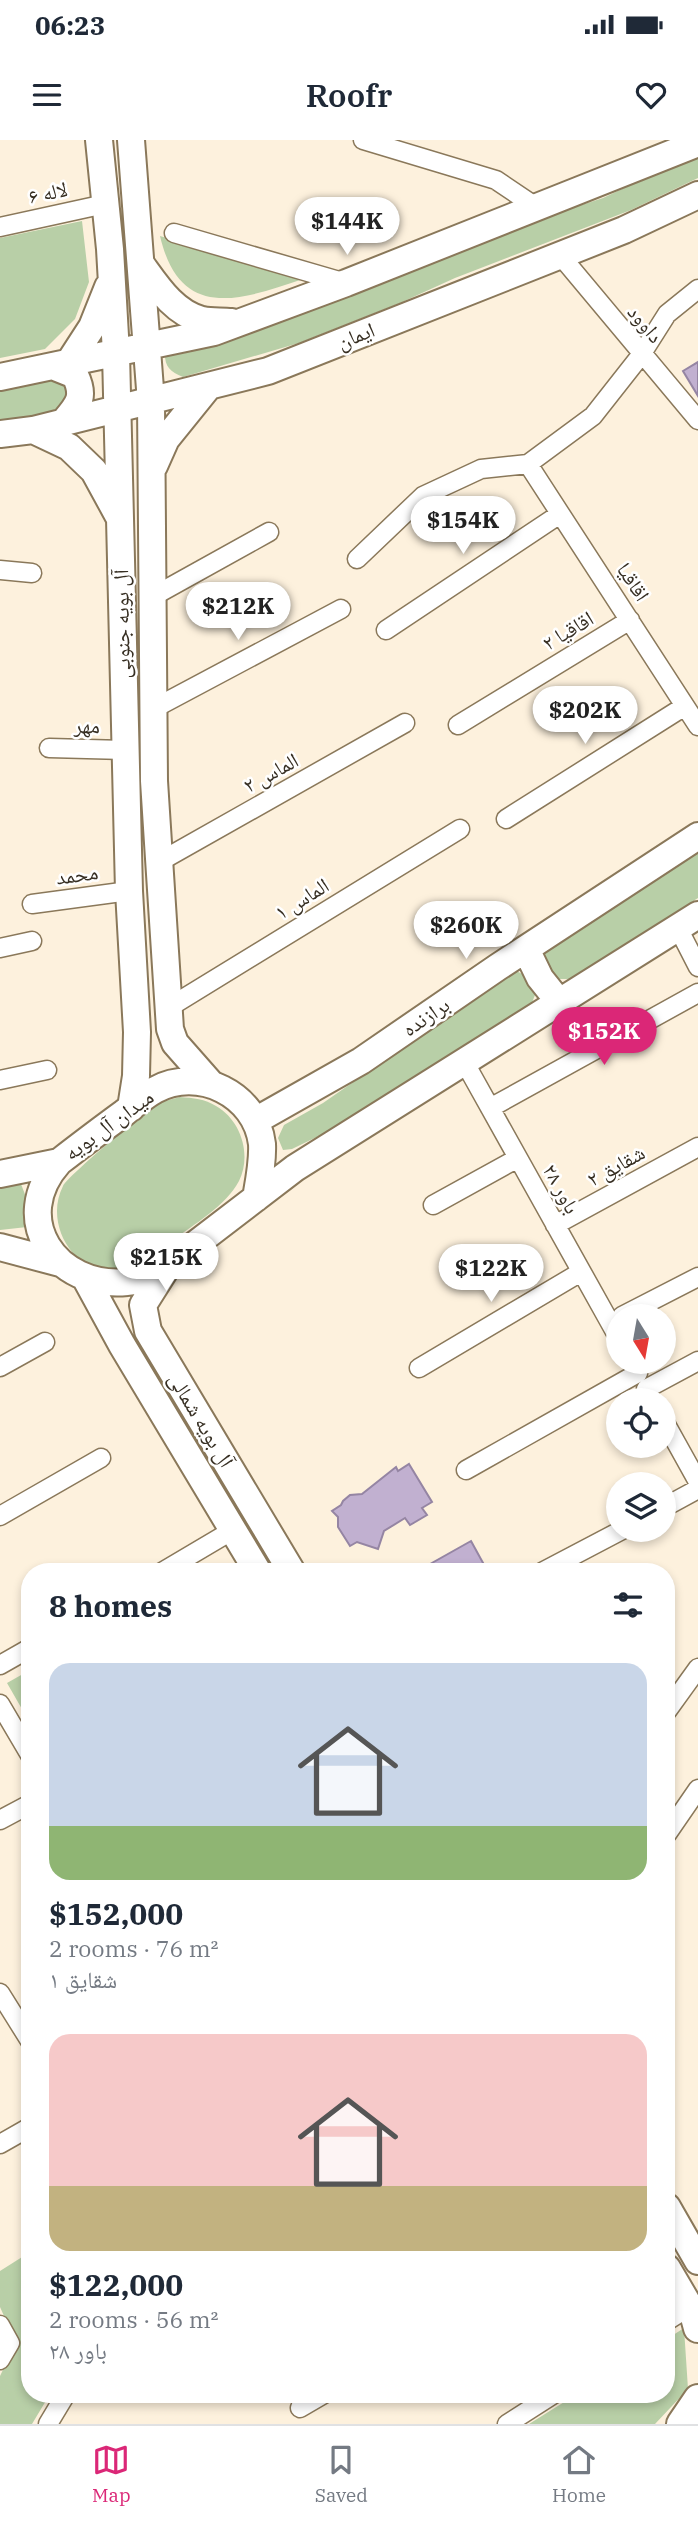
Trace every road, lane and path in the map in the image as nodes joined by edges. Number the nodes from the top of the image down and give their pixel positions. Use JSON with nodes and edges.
{"nodes":[{"id":1,"x":99,"y":140,"type":"edge"},
{"id":2,"x":131,"y":140,"type":"edge"},
{"id":3,"x":363,"y":140,"type":"edge"},
{"id":4,"x":698,"y":143,"type":"edge"},
{"id":5,"x":698,"y":195,"type":"edge"},
{"id":6,"x":105,"y":204,"type":"junction"},
{"id":7,"x":536,"y":207,"type":"junction"},
{"id":8,"x":0,"y":227,"type":"edge"},
{"id":9,"x":174,"y":233,"type":"dead end"},
{"id":10,"x":559,"y":255,"type":"junction"},
{"id":11,"x":141,"y":264,"type":"junction"},
{"id":12,"x":110,"y":282,"type":"junction"},
{"id":13,"x":346,"y":282,"type":"junction"},
{"id":14,"x":698,"y":289,"type":"edge"},
{"id":15,"x":239,"y":322,"type":"junction"},
{"id":16,"x":157,"y":345,"type":"junction"},
{"id":17,"x":116,"y":354,"type":"junction"},
{"id":18,"x":641,"y":355,"type":"junction"},
{"id":19,"x":62,"y":365,"type":"junction"},
{"id":20,"x":0,"y":377,"type":"edge"},
{"id":21,"x":208,"y":387,"type":"junction"},
{"id":22,"x":177,"y":395,"type":"junction"},
{"id":23,"x":151,"y":402,"type":"junction"},
{"id":24,"x":116,"y":409,"type":"junction"},
{"id":25,"x":698,"y":421,"type":"edge"},
{"id":26,"x":63,"y":423,"type":"junction"},
{"id":27,"x":33,"y":430,"type":"junction"},
{"id":28,"x":0,"y":434,"type":"edge"},
{"id":29,"x":528,"y":464,"type":"junction"},
{"id":30,"x":152,"y":471,"type":"junction"},
{"id":31,"x":560,"y":514,"type":"junction"},
{"id":32,"x":120,"y":518,"type":"junction"},
{"id":33,"x":268,"y":531,"type":"dead end"},
{"id":34,"x":357,"y":559,"type":"dead end"},
{"id":35,"x":0,"y":570,"type":"edge"},
{"id":36,"x":32,"y":573,"type":"dead end"},
{"id":37,"x":152,"y":597,"type":"junction"},
{"id":38,"x":341,"y":609,"type":"dead end"},
{"id":39,"x":630,"y":620,"type":"junction"},
{"id":40,"x":386,"y":630,"type":"dead end"},
{"id":41,"x":685,"y":706,"type":"junction"},
{"id":42,"x":153,"y":709,"type":"junction"},
{"id":43,"x":405,"y":723,"type":"dead end"},
{"id":44,"x":458,"y":724,"type":"dead end"},
{"id":45,"x":698,"y":726,"type":"edge"},
{"id":46,"x":49,"y":748,"type":"dead end"},
{"id":47,"x":124,"y":750,"type":"junction"},
{"id":48,"x":506,"y":819,"type":"dead end"},
{"id":49,"x":460,"y":829,"type":"dead end"},
{"id":50,"x":698,"y":835,"type":"edge"},
{"id":51,"x":159,"y":862,"type":"junction"},
{"id":52,"x":129,"y":891,"type":"junction"},
{"id":53,"x":32,"y":904,"type":"dead end"},
{"id":54,"x":688,"y":921,"type":"edge"},
{"id":55,"x":32,"y":941,"type":"dead end"},
{"id":56,"x":0,"y":948,"type":"edge"},
{"id":57,"x":526,"y":949,"type":"junction"},
{"id":58,"x":698,"y":967,"type":"edge"},
{"id":59,"x":698,"y":993,"type":"edge"},
{"id":60,"x":560,"y":1003,"type":"junction"},
{"id":61,"x":168,"y":1008,"type":"junction"},
{"id":62,"x":465,"y":1063,"type":"junction"},
{"id":63,"x":47,"y":1070,"type":"dead end"},
{"id":64,"x":0,"y":1080,"type":"edge"},
{"id":65,"x":212,"y":1085,"type":"junction"},
{"id":66,"x":131,"y":1108,"type":"junction"},
{"id":67,"x":490,"y":1108,"type":"junction"},
{"id":68,"x":255,"y":1121,"type":"junction"},
{"id":69,"x":698,"y":1147,"type":"edge"},
{"id":70,"x":518,"y":1158,"type":"junction"},
{"id":71,"x":59,"y":1162,"type":"junction"},
{"id":72,"x":0,"y":1174,"type":"edge"},
{"id":73,"x":256,"y":1198,"type":"junction"},
{"id":74,"x":433,"y":1205,"type":"dead end"},
{"id":75,"x":555,"y":1225,"type":"junction"},
{"id":76,"x":0,"y":1247,"type":"edge"},
{"id":77,"x":60,"y":1263,"type":"junction"},
{"id":78,"x":167,"y":1266,"type":"junction"},
{"id":79,"x":582,"y":1272,"type":"junction"},
{"id":80,"x":698,"y":1277,"type":"edge"},
{"id":81,"x":86,"y":1279,"type":"junction"},
{"id":82,"x":651,"y":1304,"type":"edge"},
{"id":83,"x":606,"y":1308,"type":"edge"},
{"id":84,"x":45,"y":1342,"type":"dead end"},
{"id":85,"x":698,"y":1361,"type":"edge"},
{"id":86,"x":0,"y":1367,"type":"edge"},
{"id":87,"x":419,"y":1368,"type":"dead end"},
{"id":88,"x":642,"y":1381,"type":"edge"},
{"id":89,"x":676,"y":1442,"type":"edge"},
{"id":90,"x":101,"y":1458,"type":"dead end"},
{"id":91,"x":466,"y":1470,"type":"dead end"},
{"id":92,"x":698,"y":1482,"type":"edge"},
{"id":93,"x":698,"y":1489,"type":"edge"},
{"id":94,"x":676,"y":1501,"type":"edge"},
{"id":95,"x":0,"y":1516,"type":"edge"},
{"id":96,"x":233,"y":1530,"type":"junction"},
{"id":97,"x":606,"y":1538,"type":"edge"},
{"id":98,"x":177,"y":1563,"type":"edge"},
{"id":99,"x":253,"y":1563,"type":"edge"},
{"id":100,"x":287,"y":1563,"type":"edge"},
{"id":101,"x":559,"y":1563,"type":"edge"},
{"id":102,"x":21,"y":1653,"type":"edge"},
{"id":103,"x":0,"y":1665,"type":"edge"},
{"id":104,"x":698,"y":1668,"type":"edge"},
{"id":105,"x":675,"y":1700,"type":"edge"},
{"id":106,"x":0,"y":1704,"type":"edge"},
{"id":107,"x":21,"y":1740,"type":"edge"},
{"id":108,"x":698,"y":1789,"type":"edge"},
{"id":109,"x":21,"y":1809,"type":"edge"},
{"id":110,"x":0,"y":1820,"type":"edge"},
{"id":111,"x":675,"y":1822,"type":"edge"},
{"id":112,"x":0,"y":1993,"type":"edge"},
{"id":113,"x":21,"y":2027,"type":"edge"},
{"id":114,"x":21,"y":2132,"type":"edge"},
{"id":115,"x":0,"y":2144,"type":"edge"},
{"id":116,"x":675,"y":2221,"type":"edge"},
{"id":117,"x":698,"y":2261,"type":"edge"},
{"id":118,"x":675,"y":2282,"type":"edge"},
{"id":119,"x":695,"y":2318,"type":"edge"},
{"id":120,"x":675,"y":2320,"type":"edge"},
{"id":121,"x":3,"y":2333,"type":"edge"},
{"id":122,"x":0,"y":2360,"type":"edge"},
{"id":123,"x":698,"y":2399,"type":"edge"},
{"id":124,"x":61,"y":2403,"type":"edge"},
{"id":125,"x":309,"y":2403,"type":"edge"},
{"id":126,"x":540,"y":2403,"type":"edge"},
{"id":127,"x":300,"y":2408,"type":"dead end"},
{"id":128,"x":698,"y":2421,"type":"edge"},
{"id":129,"x":48,"y":2424,"type":"edge"},
{"id":130,"x":507,"y":2424,"type":"edge"},
{"id":131,"x":681,"y":2424,"type":"edge"},
{"id":132,"x":693,"y":2424,"type":"edge"}],
"edges":[{"from":1,"to":6,"type":"main road","name":"آل بویه جنوبی"},
{"from":2,"to":11,"type":"main road","name":"آل بویه جنوبی"},
{"from":3,"to":7,"type":"street"},
{"from":4,"to":7,"type":"main road"},
{"from":5,"to":10,"type":"main road","name":"ایمان"},
{"from":6,"to":8,"type":"street","name":"لاله ۶"},
{"from":6,"to":12,"type":"main road","name":"آل بویه جنوبی"},
{"from":7,"to":13,"type":"main road"},
{"from":9,"to":13,"type":"street"},
{"from":10,"to":18,"type":"street","name":"داوود"},
{"from":10,"to":21,"type":"main road","name":"ایمان"},
{"from":11,"to":15,"type":"main road"},
{"from":11,"to":16,"type":"main road","name":"آل بویه جنوبی"},
{"from":12,"to":17,"type":"main road","name":"آل بویه جنوبی"},
{"from":12,"to":19,"type":"main road"},
{"from":13,"to":15,"type":"main road"},
{"from":14,"to":18,"type":"street"},
{"from":15,"to":16,"type":"main road"},
{"from":16,"to":17,"type":"main road"},
{"from":16,"to":22,"type":"main road"},
{"from":16,"to":23,"type":"main road","name":"آل بویه جنوبی"},
{"from":17,"to":19,"type":"main road"},
{"from":17,"to":24,"type":"main road","name":"آل بویه جنوبی"},
{"from":18,"to":25,"type":"street","name":"داوود"},
{"from":18,"to":29,"type":"street"},
{"from":19,"to":20,"type":"main road"},
{"from":19,"to":26,"type":"main road"},
{"from":21,"to":22,"type":"main road","name":"ایمان"},
{"from":21,"to":30,"type":"main road"},
{"from":22,"to":23,"type":"main road","name":"ایمان"},
{"from":23,"to":24,"type":"main road","name":"ایمان"},
{"from":23,"to":30,"type":"main road","name":"آل بویه جنوبی"},
{"from":24,"to":26,"type":"main road","name":"ایمان"},
{"from":24,"to":32,"type":"main road","name":"آل بویه جنوبی"},
{"from":26,"to":27,"type":"main road","name":"ایمان"},
{"from":27,"to":28,"type":"main road","name":"ایمان"},
{"from":27,"to":32,"type":"main road"},
{"from":29,"to":31,"type":"street","name":"اقاقیا"},
{"from":29,"to":34,"type":"street"},
{"from":30,"to":37,"type":"main road","name":"آل بویه جنوبی"},
{"from":31,"to":39,"type":"street","name":"اقاقیا"},
{"from":31,"to":40,"type":"street"},
{"from":32,"to":47,"type":"main road","name":"آل بویه جنوبی"},
{"from":33,"to":37,"type":"street"},
{"from":35,"to":36,"type":"street"},
{"from":37,"to":42,"type":"main road","name":"آل بویه جنوبی"},
{"from":38,"to":42,"type":"street"},
{"from":39,"to":41,"type":"street","name":"اقاقیا"},
{"from":39,"to":44,"type":"street","name":"اقاقیا ۲"},
{"from":41,"to":45,"type":"street","name":"اقاقیا"},
{"from":41,"to":48,"type":"street"},
{"from":42,"to":51,"type":"main road","name":"آل بویه جنوبی"},
{"from":43,"to":51,"type":"street","name":"الماس ۲"},
{"from":46,"to":47,"type":"street","name":"مهر"},
{"from":47,"to":52,"type":"main road","name":"آل بویه جنوبی"},
{"from":49,"to":61,"type":"street","name":"الماس ۱"},
{"from":50,"to":57,"type":"main road","name":"برازنده"},
{"from":51,"to":61,"type":"main road","name":"آل بویه جنوبی"},
{"from":52,"to":53,"type":"street","name":"محمد"},
{"from":52,"to":66,"type":"main road","name":"آل بویه جنوبی"},
{"from":54,"to":58,"type":"street"},
{"from":54,"to":60,"type":"main road"},
{"from":55,"to":56,"type":"street"},
{"from":57,"to":60,"type":"main road"},
{"from":57,"to":68,"type":"main road","name":"برازنده"},
{"from":59,"to":67,"type":"street"},
{"from":60,"to":62,"type":"main road"},
{"from":61,"to":65,"type":"main road","name":"آل بویه جنوبی"},
{"from":62,"to":67,"type":"street","name":"باور ۲۸"},
{"from":62,"to":73,"type":"main road"},
{"from":63,"to":64,"type":"street"},
{"from":65,"to":66,"type":"main road","name":"میدان آل بویه"},
{"from":65,"to":68,"type":"main road","name":"میدان آل بویه"},
{"from":66,"to":71,"type":"main road","name":"میدان آل بویه"},
{"from":67,"to":70,"type":"street","name":"باور ۲۸"},
{"from":68,"to":73,"type":"main road"},
{"from":69,"to":75,"type":"street","name":"شقایق ۲"},
{"from":70,"to":74,"type":"street"},
{"from":70,"to":75,"type":"street","name":"باور ۲۸"},
{"from":71,"to":72,"type":"main road"},
{"from":71,"to":77,"type":"main road","name":"میدان آل بویه"},
{"from":73,"to":78,"type":"main road","name":"میدان آل بویه"},
{"from":75,"to":79,"type":"street","name":"باور ۲۸"},
{"from":76,"to":77,"type":"main road"},
{"from":77,"to":81,"type":"main road","name":"میدان آل بویه"},
{"from":78,"to":81,"type":"main road","name":"میدان آل بویه"},
{"from":78,"to":100,"type":"main road","name":"آل بویه شمالی"},
{"from":79,"to":83,"type":"street","name":"باور ۲۸"},
{"from":79,"to":87,"type":"street"},
{"from":80,"to":82,"type":"street"},
{"from":81,"to":96,"type":"main road","name":"آل بویه شمالی"},
{"from":84,"to":86,"type":"street"},
{"from":85,"to":88,"type":"street"},
{"from":88,"to":91,"type":"street"},
{"from":89,"to":92,"type":"street"},
{"from":90,"to":95,"type":"street"},
{"from":93,"to":94,"type":"street"},
{"from":96,"to":98,"type":"street"},
{"from":96,"to":99,"type":"main road","name":"آل بویه شمالی"},
{"from":97,"to":101,"type":"street"},
{"from":102,"to":103,"type":"street"},
{"from":104,"to":105,"type":"street"},
{"from":106,"to":107,"type":"street"},
{"from":108,"to":111,"type":"street"},
{"from":109,"to":110,"type":"street"},
{"from":112,"to":113,"type":"street"},
{"from":114,"to":115,"type":"street"},
{"from":116,"to":117,"type":"main road"},
{"from":118,"to":119,"type":"main road"},
{"from":119,"to":120,"type":"street"},
{"from":121,"to":122,"type":"street"},
{"from":123,"to":131,"type":"main road"},
{"from":124,"to":129,"type":"street"},
{"from":125,"to":127,"type":"street"},
{"from":126,"to":130,"type":"street"},
{"from":128,"to":132,"type":"main road"}]}
